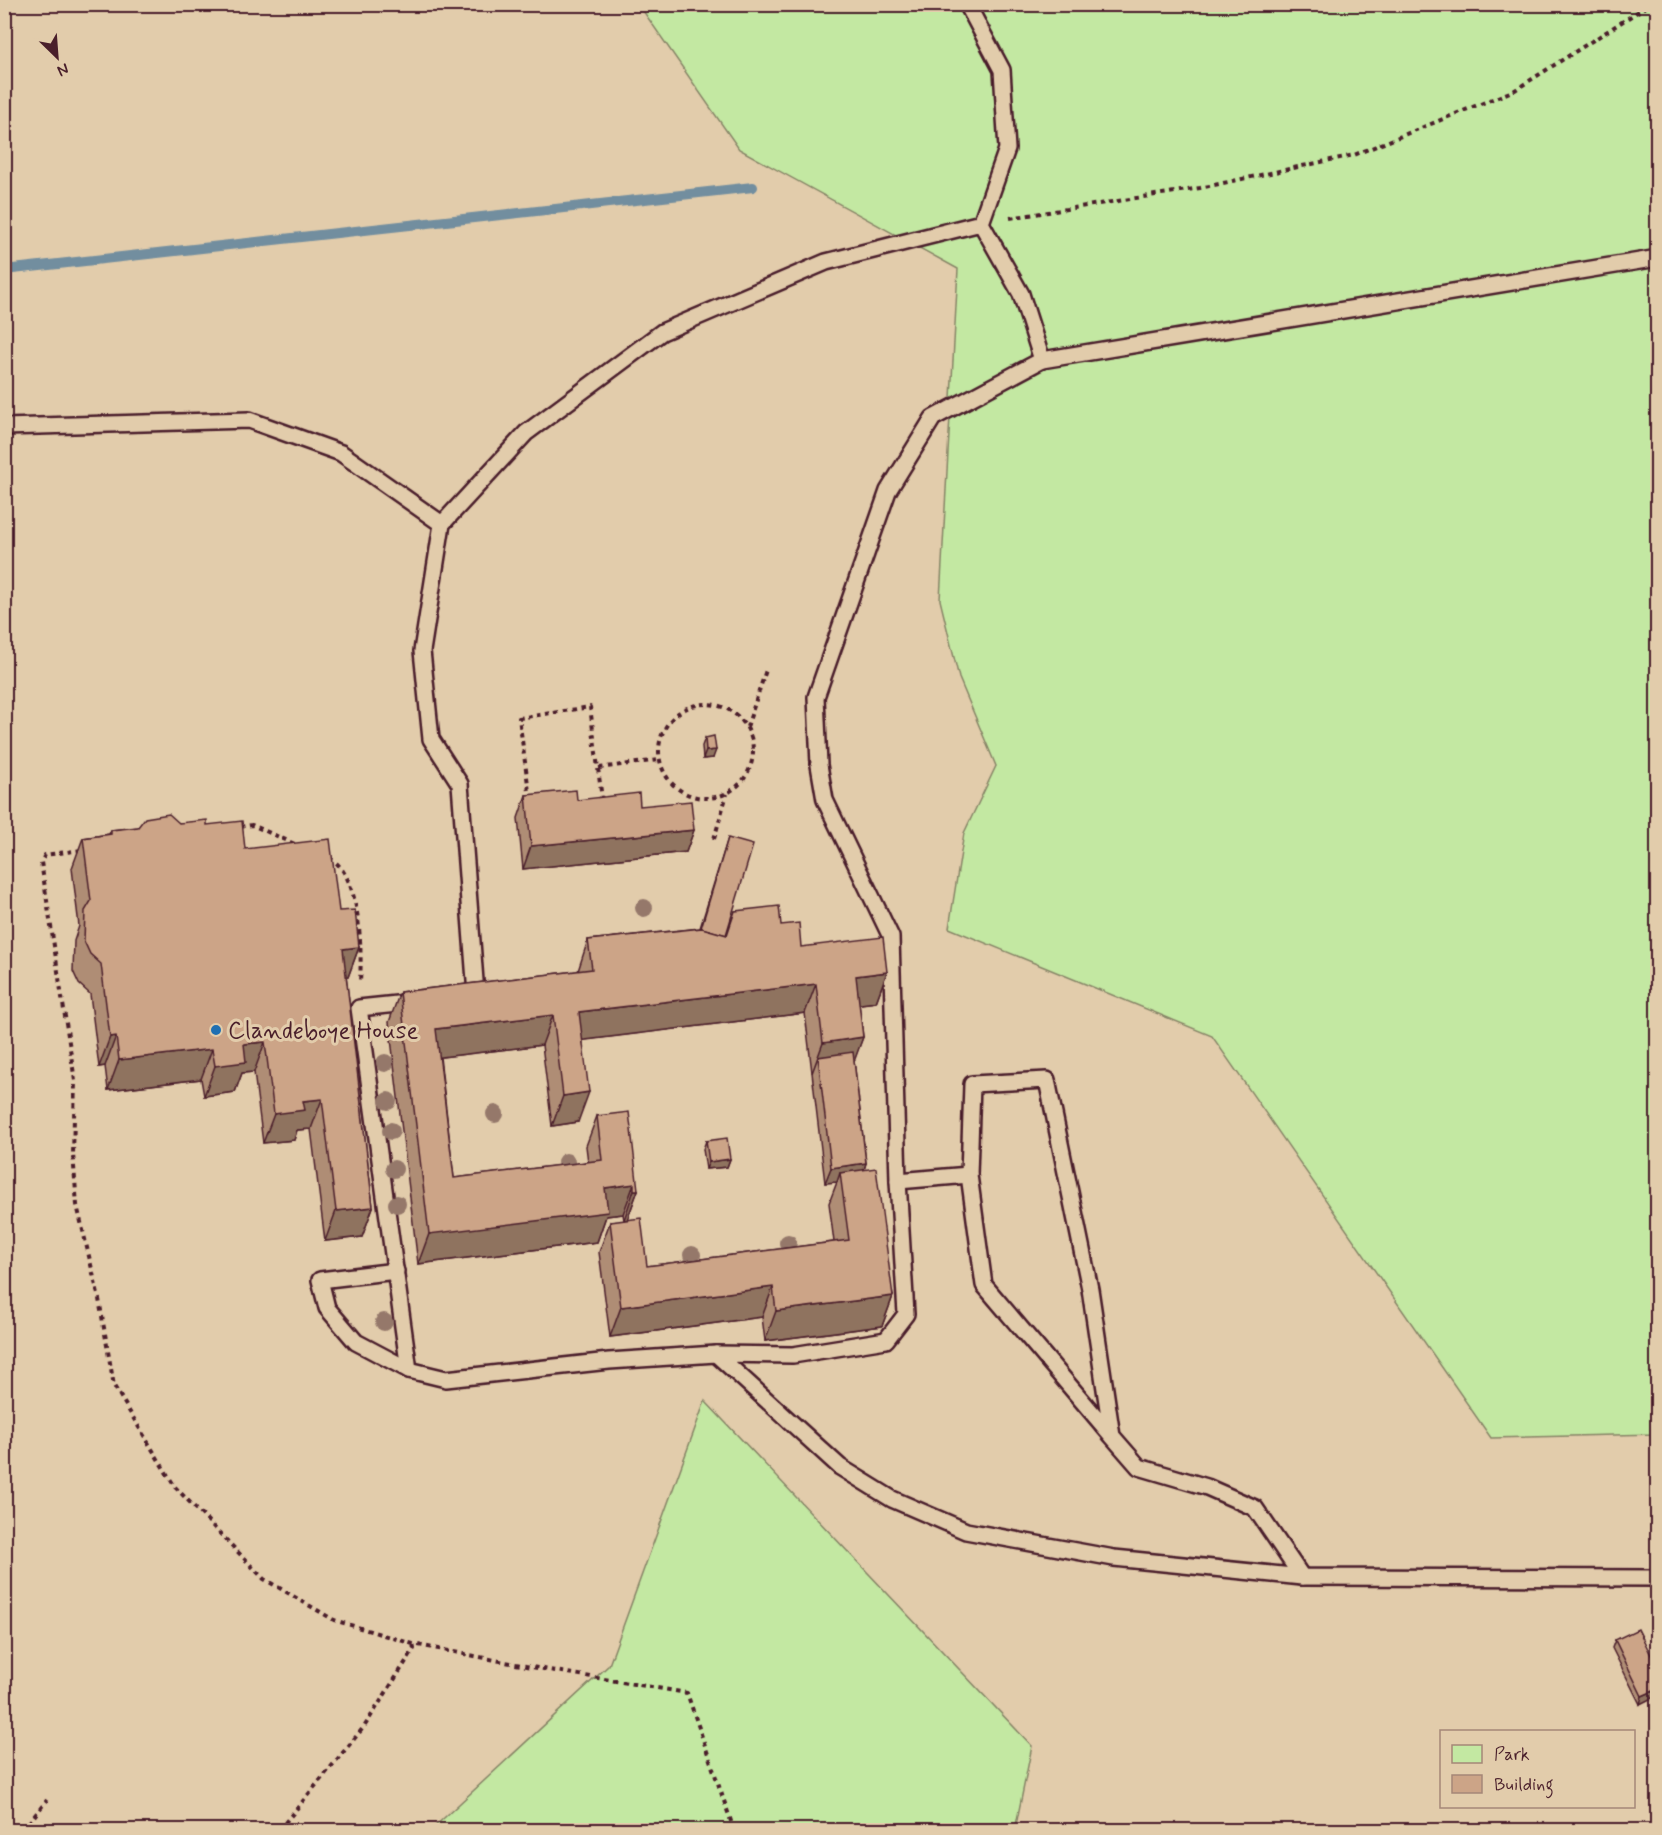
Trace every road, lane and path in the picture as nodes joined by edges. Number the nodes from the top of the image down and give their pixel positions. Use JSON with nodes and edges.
{"nodes":[{"id":1,"x":967,"y":4,"type":"edge"},
{"id":2,"x":1650,"y":4,"type":"edge"},
{"id":3,"x":981,"y":223,"type":"junction"},
{"id":4,"x":1658,"y":258,"type":"edge"},
{"id":5,"x":1042,"y":360,"type":"junction"},
{"id":6,"x":4,"y":427,"type":"edge"},
{"id":7,"x":442,"y":524,"type":"junction"},
{"id":8,"x":766,"y":670,"type":"dead end"},
{"id":9,"x":747,"y":728,"type":"junction"},
{"id":10,"x":659,"y":760,"type":"junction"},
{"id":11,"x":599,"y":768,"type":"junction"},
{"id":12,"x":727,"y":793,"type":"junction"},
{"id":13,"x":602,"y":799,"type":"edge"},
{"id":14,"x":532,"y":809,"type":"edge"},
{"id":15,"x":229,"y":828,"type":"edge"},
{"id":16,"x":714,"y":839,"type":"dead end"},
{"id":17,"x":91,"y":848,"type":"edge"},
{"id":18,"x":305,"y":848,"type":"edge"},
{"id":19,"x":326,"y":856,"type":"edge"},
{"id":20,"x":453,"y":997,"type":"edge"},
{"id":21,"x":429,"y":1000,"type":"edge"},
{"id":22,"x":359,"y":1008,"type":"junction"},
{"id":23,"x":969,"y":1175,"type":"junction"},
{"id":24,"x":898,"y":1181,"type":"junction"},
{"id":25,"x":396,"y":1270,"type":"junction"},
{"id":26,"x":716,"y":1354,"type":"junction"},
{"id":27,"x":409,"y":1370,"type":"junction"},
{"id":28,"x":1112,"y":1436,"type":"junction"},
{"id":29,"x":1302,"y":1577,"type":"junction"},
{"id":30,"x":1658,"y":1578,"type":"edge"},
{"id":31,"x":413,"y":1644,"type":"junction"},
{"id":32,"x":47,"y":1800,"type":"dead end"},
{"id":33,"x":23,"y":1830,"type":"edge"},
{"id":34,"x":279,"y":1830,"type":"edge"},
{"id":35,"x":734,"y":1830,"type":"edge"}],
"edges":[{"from":1,"to":3,"type":"lane"},
{"from":2,"to":3,"type":"path"},
{"from":3,"to":5,"type":"lane"},
{"from":3,"to":7,"type":"lane"},
{"from":4,"to":5,"type":"lane"},
{"from":5,"to":24,"type":"lane"},
{"from":6,"to":7,"type":"lane"},
{"from":7,"to":20,"type":"lane"},
{"from":8,"to":9,"type":"path"},
{"from":9,"to":10,"type":"path"},
{"from":9,"to":12,"type":"path"},
{"from":10,"to":11,"type":"path"},
{"from":10,"to":12,"type":"path"},
{"from":11,"to":13,"type":"path"},
{"from":11,"to":14,"type":"path"},
{"from":12,"to":16,"type":"path"},
{"from":15,"to":18,"type":"path"},
{"from":17,"to":31,"type":"path"},
{"from":19,"to":22,"type":"path"},
{"from":21,"to":22,"type":"lane"},
{"from":22,"to":25,"type":"lane"},
{"from":23,"to":24,"type":"lane"},
{"from":23,"to":28,"type":"lane"},
{"from":23,"to":28,"type":"lane"},
{"from":24,"to":26,"type":"lane"},
{"from":25,"to":27,"type":"lane"},
{"from":25,"to":27,"type":"lane"},
{"from":26,"to":27,"type":"lane"},
{"from":26,"to":29,"type":"lane"},
{"from":28,"to":29,"type":"lane"},
{"from":29,"to":30,"type":"lane"},
{"from":31,"to":34,"type":"path"},
{"from":31,"to":35,"type":"path"},
{"from":32,"to":33,"type":"path"}]}
